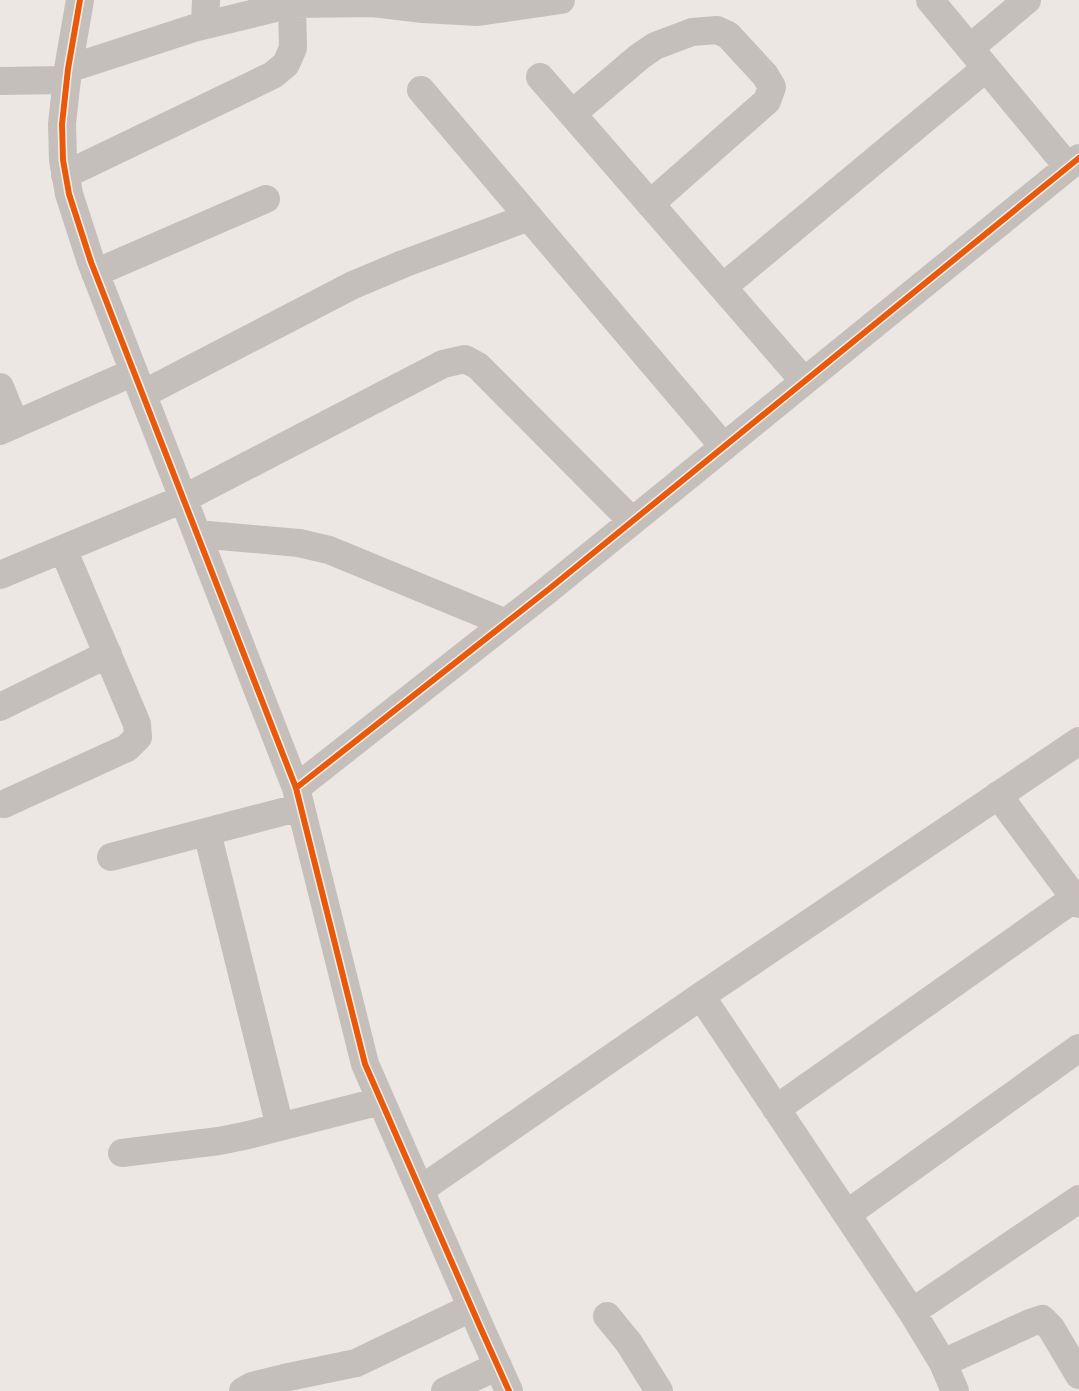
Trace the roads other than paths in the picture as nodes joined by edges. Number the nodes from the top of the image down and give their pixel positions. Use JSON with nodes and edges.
{"nodes":[{"id":1,"x":80,"y":0,"type":"edge"},
{"id":2,"x":561,"y":0,"type":"edge"},
{"id":3,"x":930,"y":0,"type":"edge"},
{"id":4,"x":1027,"y":0,"type":"edge"},
{"id":5,"x":292,"y":4,"type":"junction"},
{"id":6,"x":206,"y":13,"type":"edge"},
{"id":7,"x":978,"y":58,"type":"junction"},
{"id":8,"x":68,"y":75,"type":"junction"},
{"id":9,"x":540,"y":77,"type":"dead end"},
{"id":10,"x":0,"y":81,"type":"edge"},
{"id":11,"x":421,"y":90,"type":"dead end"},
{"id":12,"x":572,"y":114,"type":"junction"},
{"id":13,"x":1073,"y":162,"type":"edge"},
{"id":14,"x":66,"y":175,"type":"junction"},
{"id":15,"x":266,"y":199,"type":"dead end"},
{"id":16,"x":650,"y":204,"type":"junction"},
{"id":17,"x":529,"y":217,"type":"junction"},
{"id":18,"x":96,"y":273,"type":"junction"},
{"id":19,"x":723,"y":287,"type":"junction"},
{"id":20,"x":804,"y":381,"type":"junction"},
{"id":21,"x":139,"y":383,"type":"junction"},
{"id":22,"x":0,"y":387,"type":"edge"},
{"id":23,"x":8,"y":427,"type":"edge"},
{"id":24,"x":724,"y":447,"type":"junction"},
{"id":25,"x":184,"y":499,"type":"junction"},
{"id":26,"x":632,"y":522,"type":"junction"},
{"id":27,"x":197,"y":534,"type":"junction"},
{"id":28,"x":62,"y":549,"type":"junction"},
{"id":29,"x":0,"y":575,"type":"edge"},
{"id":30,"x":506,"y":623,"type":"junction"},
{"id":31,"x":108,"y":654,"type":"junction"},
{"id":32,"x":0,"y":707,"type":"edge"},
{"id":33,"x":1079,"y":741,"type":"edge"},
{"id":34,"x":998,"y":795,"type":"junction"},
{"id":35,"x":299,"y":798,"type":"junction"},
{"id":36,"x":4,"y":804,"type":"dead end"},
{"id":37,"x":207,"y":832,"type":"junction"},
{"id":38,"x":111,"y":856,"type":"dead end"},
{"id":39,"x":1078,"y":899,"type":"edge"},
{"id":40,"x":700,"y":996,"type":"junction"},
{"id":41,"x":1079,"y":1048,"type":"edge"},
{"id":42,"x":381,"y":1100,"type":"junction"},
{"id":43,"x":776,"y":1109,"type":"junction"},
{"id":44,"x":280,"y":1127,"type":"junction"},
{"id":45,"x":122,"y":1153,"type":"dead end"},
{"id":46,"x":420,"y":1190,"type":"junction"},
{"id":47,"x":1079,"y":1199,"type":"edge"},
{"id":48,"x":847,"y":1214,"type":"junction"},
{"id":49,"x":472,"y":1308,"type":"junction"},
{"id":50,"x":912,"y":1312,"type":"junction"},
{"id":51,"x":607,"y":1316,"type":"dead end"},
{"id":52,"x":943,"y":1364,"type":"junction"},
{"id":53,"x":498,"y":1366,"type":"junction"},
{"id":54,"x":1079,"y":1375,"type":"edge"},
{"id":55,"x":656,"y":1390,"type":"edge"},
{"id":56,"x":243,"y":1391,"type":"edge"},
{"id":57,"x":446,"y":1391,"type":"edge"},
{"id":58,"x":509,"y":1391,"type":"edge"},
{"id":59,"x":955,"y":1391,"type":"edge"}],
"edges":[{"from":1,"to":8,"type":"street"},
{"from":2,"to":5,"type":"street"},
{"from":3,"to":7,"type":"street"},
{"from":4,"to":7,"type":"street"},
{"from":5,"to":6,"type":"street"},
{"from":5,"to":14,"type":"street"},
{"from":6,"to":8,"type":"street"},
{"from":7,"to":13,"type":"street"},
{"from":7,"to":19,"type":"street"},
{"from":8,"to":10,"type":"street"},
{"from":8,"to":14,"type":"street"},
{"from":9,"to":12,"type":"street"},
{"from":11,"to":17,"type":"street"},
{"from":12,"to":16,"type":"street"},
{"from":12,"to":16,"type":"street"},
{"from":13,"to":20,"type":"street"},
{"from":14,"to":18,"type":"street"},
{"from":15,"to":18,"type":"street"},
{"from":16,"to":19,"type":"street"},
{"from":17,"to":21,"type":"street"},
{"from":17,"to":24,"type":"street"},
{"from":18,"to":21,"type":"street"},
{"from":19,"to":20,"type":"street"},
{"from":20,"to":24,"type":"street"},
{"from":21,"to":23,"type":"street"},
{"from":21,"to":25,"type":"street"},
{"from":22,"to":23,"type":"street"},
{"from":24,"to":26,"type":"street"},
{"from":25,"to":26,"type":"street"},
{"from":25,"to":27,"type":"street"},
{"from":25,"to":28,"type":"street"},
{"from":26,"to":30,"type":"street"},
{"from":27,"to":30,"type":"street"},
{"from":27,"to":35,"type":"street"},
{"from":28,"to":29,"type":"street"},
{"from":28,"to":31,"type":"street"},
{"from":30,"to":35,"type":"street"},
{"from":31,"to":32,"type":"street"},
{"from":31,"to":36,"type":"street"},
{"from":33,"to":34,"type":"street"},
{"from":34,"to":39,"type":"street"},
{"from":34,"to":40,"type":"street"},
{"from":35,"to":37,"type":"street"},
{"from":35,"to":42,"type":"street"},
{"from":37,"to":38,"type":"street"},
{"from":37,"to":44,"type":"street"},
{"from":39,"to":43,"type":"street"},
{"from":40,"to":43,"type":"street"},
{"from":40,"to":46,"type":"street"},
{"from":41,"to":48,"type":"street"},
{"from":42,"to":44,"type":"street"},
{"from":42,"to":46,"type":"street"},
{"from":43,"to":48,"type":"street"},
{"from":44,"to":45,"type":"street"},
{"from":46,"to":49,"type":"street"},
{"from":47,"to":50,"type":"street"},
{"from":48,"to":50,"type":"street"},
{"from":49,"to":53,"type":"street"},
{"from":49,"to":56,"type":"street"},
{"from":50,"to":52,"type":"street"},
{"from":51,"to":55,"type":"street"},
{"from":52,"to":54,"type":"street"},
{"from":52,"to":59,"type":"street"},
{"from":53,"to":57,"type":"street"},
{"from":53,"to":58,"type":"street"}]}
